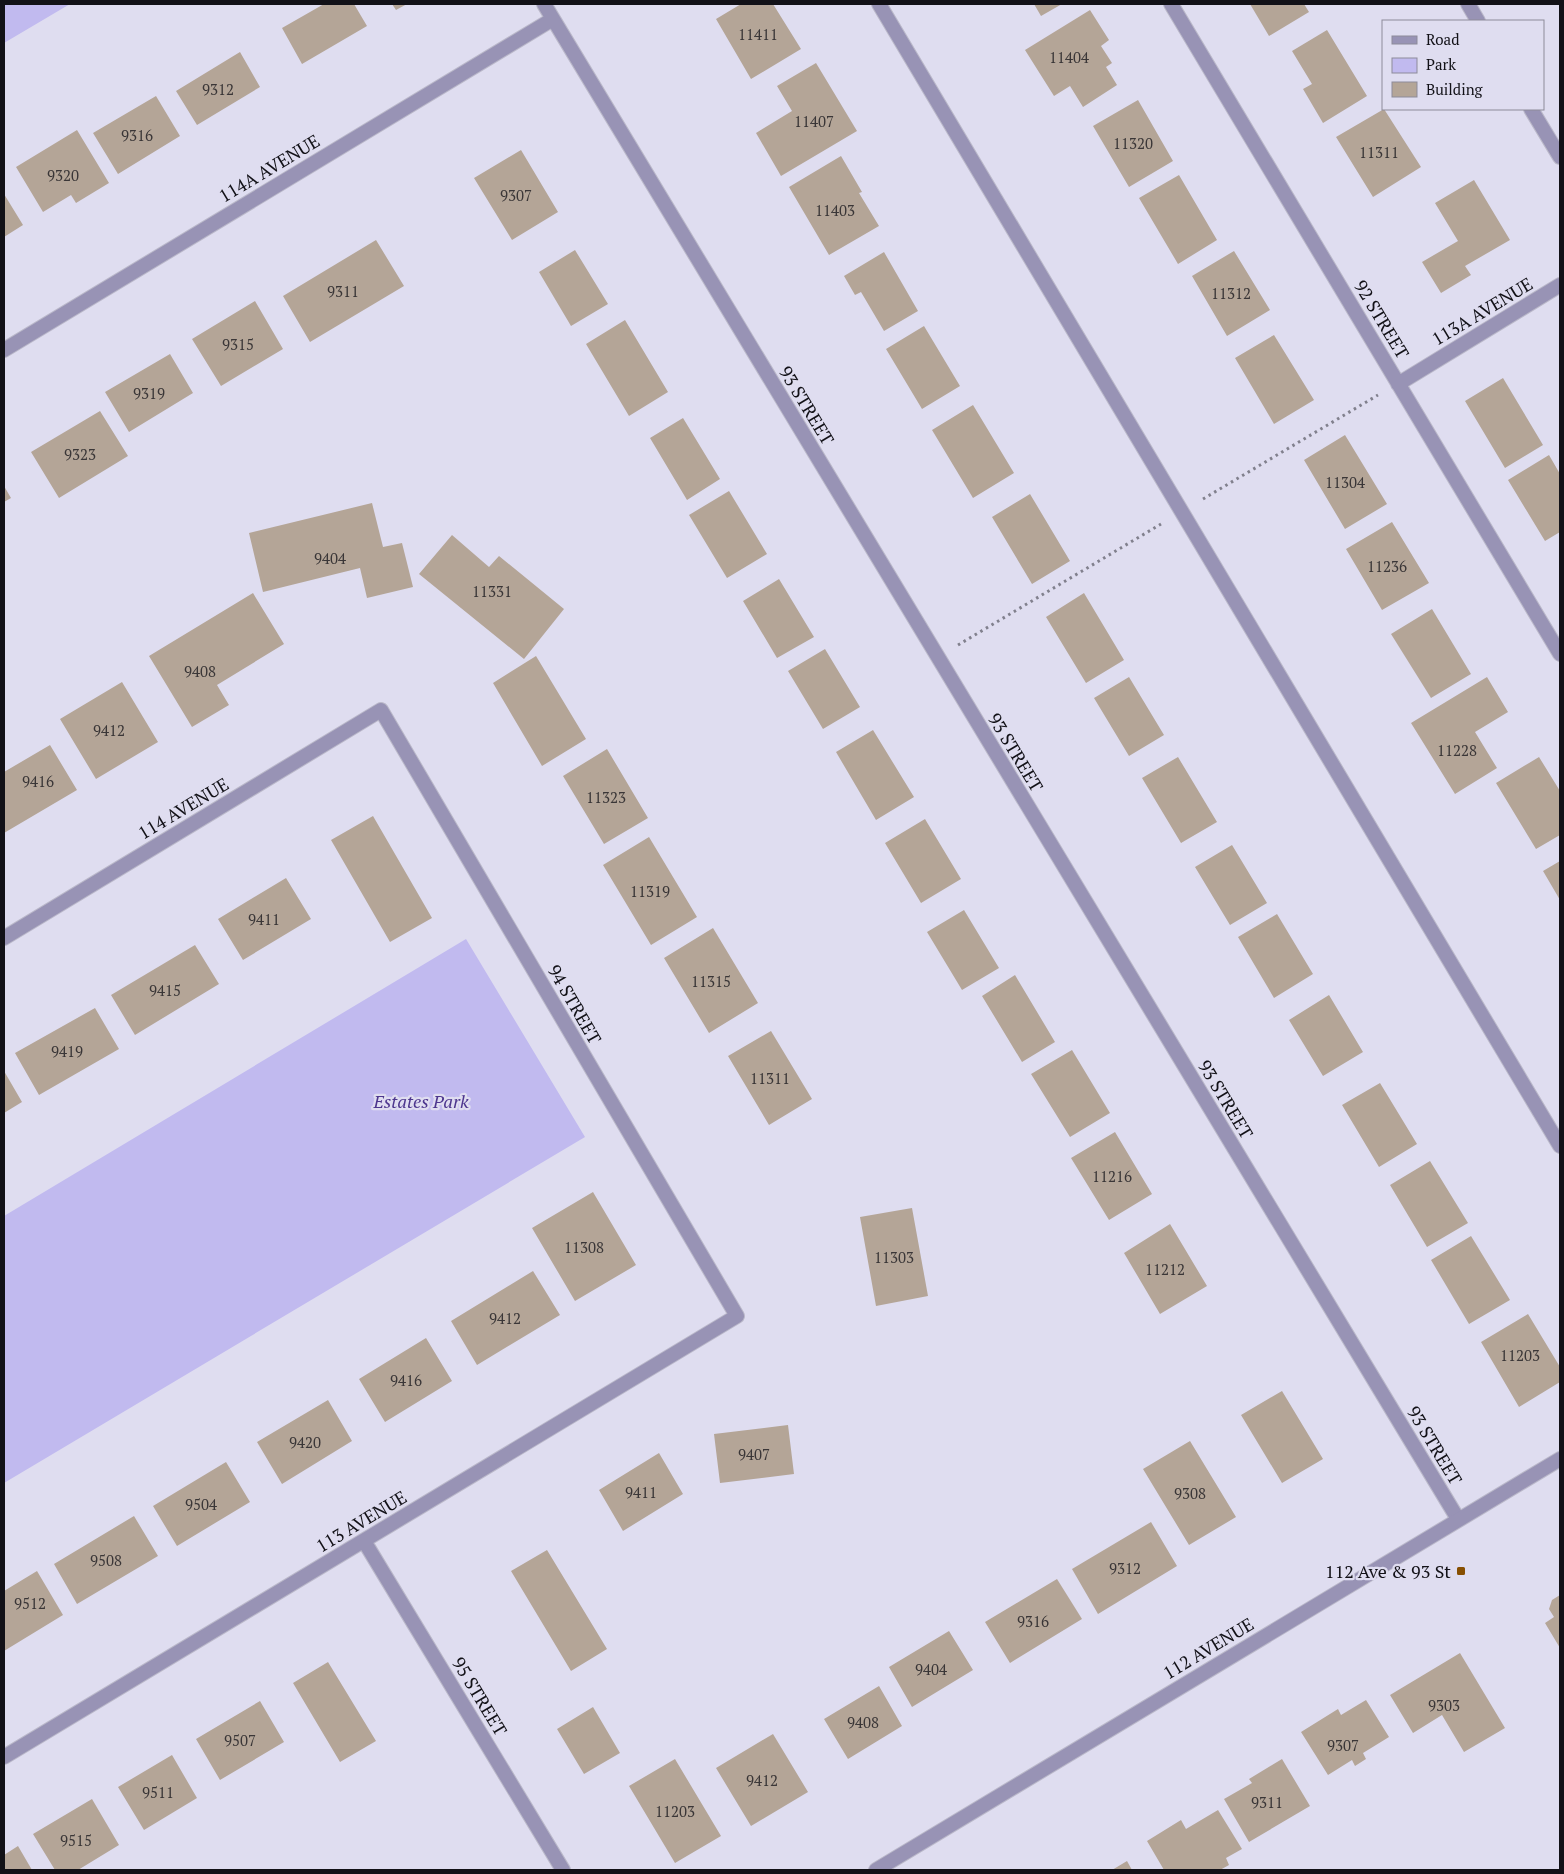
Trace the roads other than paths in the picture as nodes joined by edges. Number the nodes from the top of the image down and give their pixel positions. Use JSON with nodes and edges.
{"nodes":[{"id":1,"x":544,"y":4,"type":"edge"},
{"id":2,"x":878,"y":4,"type":"edge"},
{"id":3,"x":1171,"y":4,"type":"edge"},
{"id":4,"x":1468,"y":4,"type":"edge"},
{"id":5,"x":553,"y":19,"type":"junction"},
{"id":6,"x":1477,"y":20,"type":"edge"},
{"id":7,"x":1532,"y":110,"type":"edge"},
{"id":8,"x":1560,"y":157,"type":"edge"},
{"id":9,"x":1560,"y":285,"type":"edge"},
{"id":10,"x":4,"y":350,"type":"edge"},
{"id":11,"x":1398,"y":384,"type":"junction"},
{"id":12,"x":1560,"y":654,"type":"edge"},
{"id":13,"x":381,"y":710,"type":"joint"},
{"id":14,"x":4,"y":938,"type":"edge"},
{"id":15,"x":1560,"y":1146,"type":"edge"},
{"id":16,"x":737,"y":1316,"type":"joint"},
{"id":17,"x":1560,"y":1459,"type":"edge"},
{"id":18,"x":1458,"y":1519,"type":"junction"},
{"id":19,"x":364,"y":1541,"type":"junction"},
{"id":20,"x":4,"y":1757,"type":"edge"},
{"id":21,"x":563,"y":1870,"type":"edge"},
{"id":22,"x":876,"y":1870,"type":"edge"}],
"edges":[{"from":1,"to":5,"type":"street","name":"93 STREET"},
{"from":2,"to":15,"type":"street"},
{"from":3,"to":11,"type":"street","name":"92 STREET"},
{"from":4,"to":6,"type":"street"},
{"from":5,"to":10,"type":"street","name":"114A AVENUE"},
{"from":5,"to":18,"type":"street","name":"93 STREET"},
{"from":7,"to":8,"type":"street"},
{"from":9,"to":11,"type":"street","name":"113A AVENUE"},
{"from":11,"to":12,"type":"street","name":"92 STREET"},
{"from":13,"to":14,"type":"street","name":"114 AVENUE"},
{"from":13,"to":16,"type":"street","name":"94 STREET"},
{"from":16,"to":19,"type":"street","name":"113 AVENUE"},
{"from":17,"to":18,"type":"street","name":"112 AVENUE"},
{"from":18,"to":22,"type":"street","name":"112 AVENUE"},
{"from":19,"to":20,"type":"street","name":"113 AVENUE"},
{"from":19,"to":21,"type":"street","name":"95 STREET"}]}
